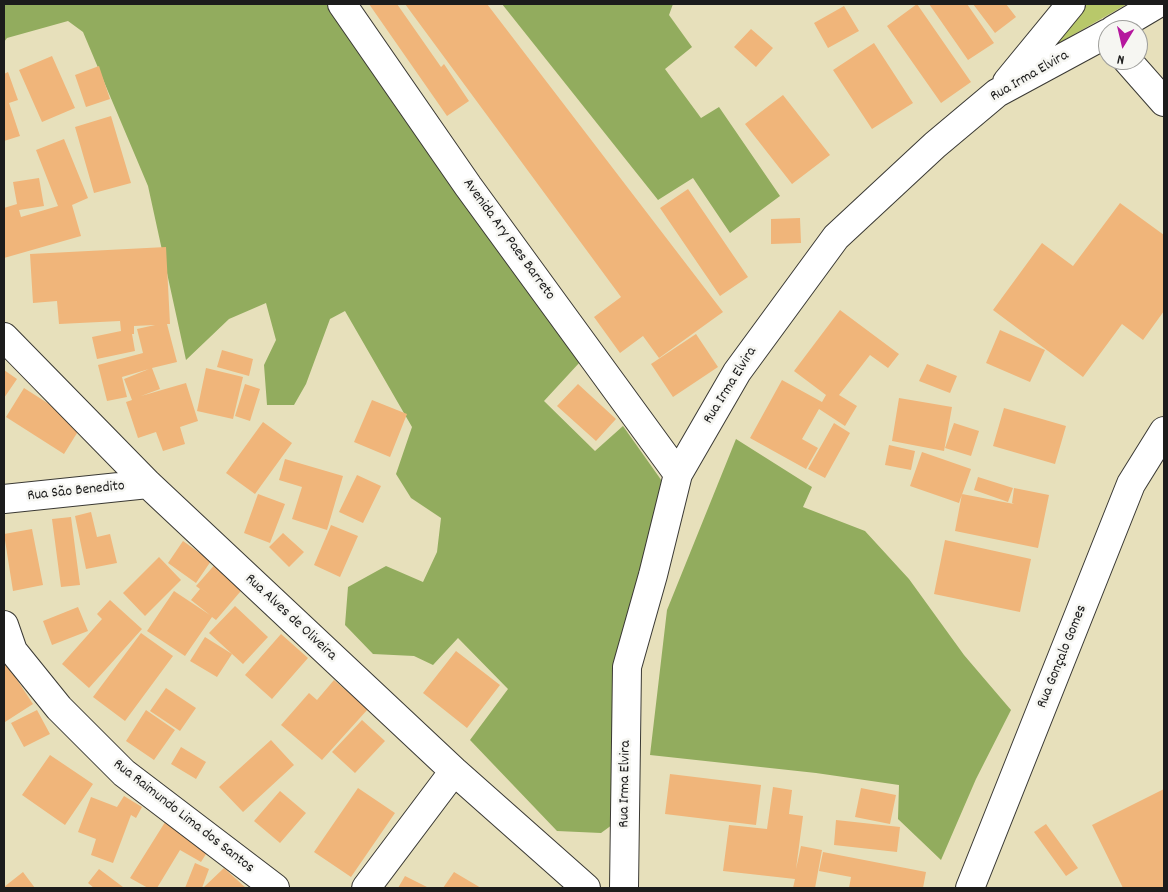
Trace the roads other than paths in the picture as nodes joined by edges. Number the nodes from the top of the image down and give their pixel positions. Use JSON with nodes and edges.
{"nodes":[{"id":1,"x":342,"y":4,"type":"edge"},
{"id":2,"x":1071,"y":4,"type":"edge"},
{"id":3,"x":1076,"y":4,"type":"edge"},
{"id":4,"x":1157,"y":4,"type":"edge"},
{"id":5,"x":1131,"y":20,"type":"edge"},
{"id":6,"x":1098,"y":25,"type":"edge"},
{"id":7,"x":1098,"y":39,"type":"edge"},
{"id":8,"x":1136,"y":70,"type":"edge"},
{"id":9,"x":997,"y":93,"type":"junction"},
{"id":10,"x":1164,"y":102,"type":"edge"},
{"id":11,"x":4,"y":337,"type":"edge"},
{"id":12,"x":1164,"y":431,"type":"edge"},
{"id":13,"x":678,"y":474,"type":"junction"},
{"id":14,"x":148,"y":484,"type":"junction"},
{"id":15,"x":4,"y":499,"type":"edge"},
{"id":16,"x":4,"y":625,"type":"edge"},
{"id":17,"x":454,"y":771,"type":"junction"},
{"id":18,"x":275,"y":888,"type":"edge"},
{"id":19,"x":366,"y":888,"type":"edge"},
{"id":20,"x":586,"y":888,"type":"edge"},
{"id":21,"x":624,"y":888,"type":"edge"},
{"id":22,"x":970,"y":888,"type":"edge"}],
"edges":[{"from":1,"to":13,"type":"street","name":"Avenida Ary Paes Barreto"},
{"from":2,"to":9,"type":"street"},
{"from":3,"to":6,"type":"street"},
{"from":4,"to":5,"type":"street","name":"Rua Irma Elvira"},
{"from":7,"to":9,"type":"street","name":"Rua Irma Elvira"},
{"from":8,"to":10,"type":"street"},
{"from":9,"to":13,"type":"street","name":"Rua Irma Elvira"},
{"from":11,"to":14,"type":"street","name":"Rua Alves de Oliveira"},
{"from":12,"to":22,"type":"street","name":"Rua Gonçalo Gomes"},
{"from":13,"to":21,"type":"street","name":"Rua Irma Elvira"},
{"from":14,"to":15,"type":"street","name":"Rua São Benedito"},
{"from":14,"to":17,"type":"street","name":"Rua Alves de Oliveira"},
{"from":16,"to":18,"type":"street","name":"Rua Raimundo Lima dos Santos"},
{"from":17,"to":19,"type":"street"},
{"from":17,"to":20,"type":"street","name":"Rua Alves de Oliveira"}]}
